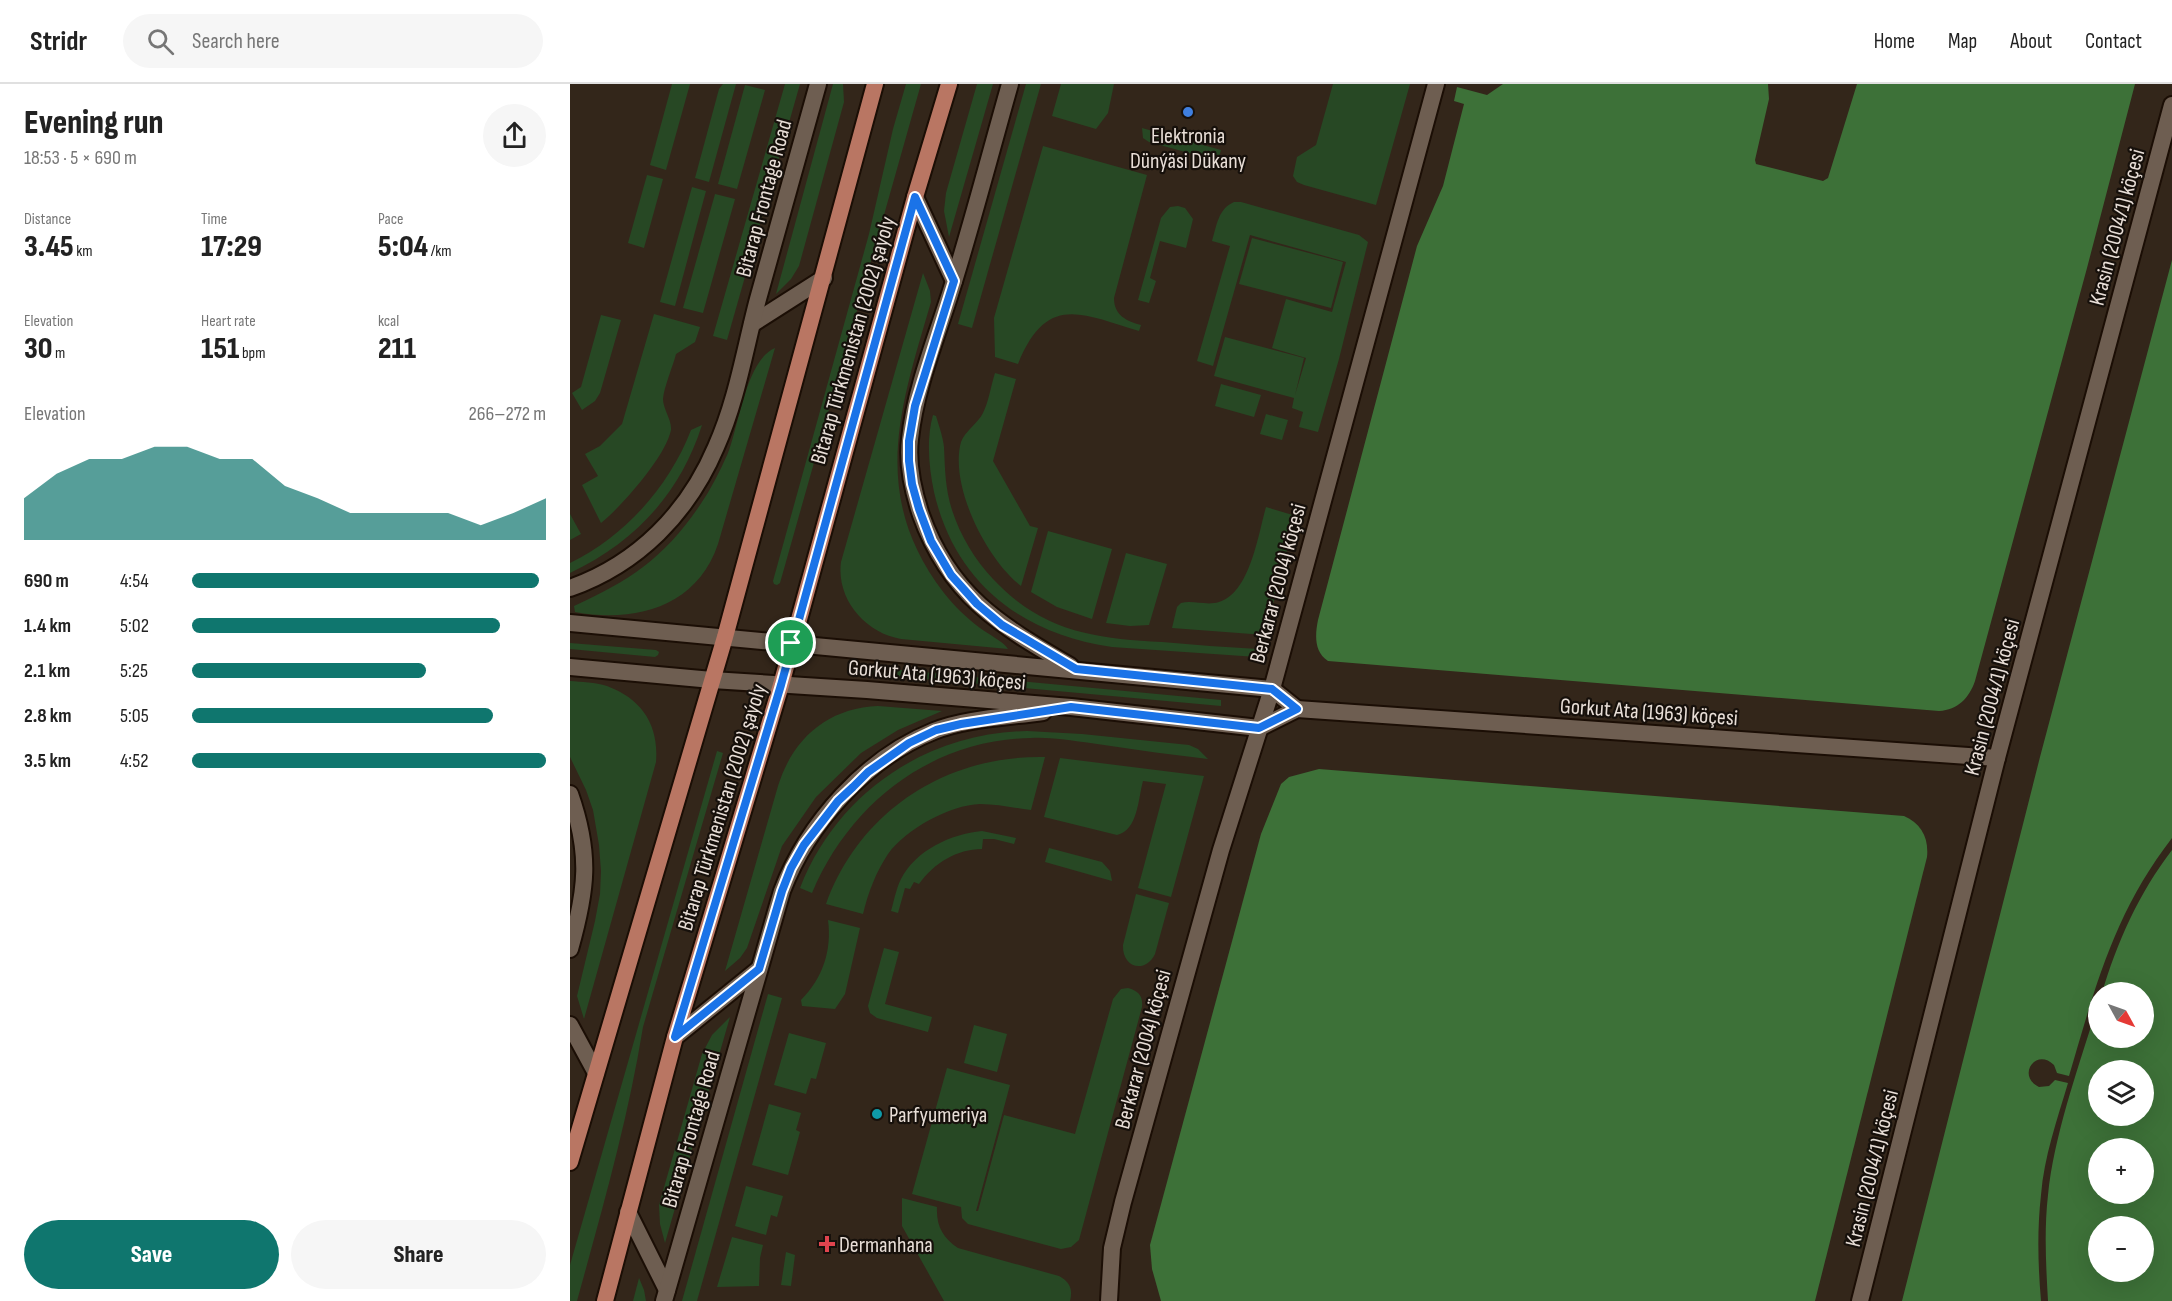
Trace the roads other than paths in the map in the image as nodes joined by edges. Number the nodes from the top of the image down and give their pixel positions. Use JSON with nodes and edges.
{"nodes":[{"id":1,"x":818,"y":84,"type":"edge"},
{"id":2,"x":949,"y":84,"type":"edge"},
{"id":3,"x":1010,"y":84,"type":"edge"},
{"id":4,"x":1436,"y":84,"type":"edge"},
{"id":5,"x":872,"y":88,"type":"edge"},
{"id":6,"x":2172,"y":105,"type":"edge"},
{"id":7,"x":915,"y":197,"type":"junction"},
{"id":8,"x":824,"y":278,"type":"junction"},
{"id":9,"x":954,"y":281,"type":"junction"},
{"id":10,"x":752,"y":324,"type":"junction"},
{"id":11,"x":570,"y":588,"type":"edge"},
{"id":12,"x":570,"y":622,"type":"edge"},
{"id":13,"x":725,"y":637,"type":"junction"},
{"id":14,"x":791,"y":643,"type":"junction"},
{"id":15,"x":570,"y":667,"type":"edge"},
{"id":16,"x":1076,"y":669,"type":"junction"},
{"id":17,"x":712,"y":680,"type":"junction"},
{"id":18,"x":781,"y":685,"type":"junction"},
{"id":19,"x":1272,"y":689,"type":"junction"},
{"id":20,"x":1071,"y":707,"type":"junction"},
{"id":21,"x":1297,"y":709,"type":"junction"},
{"id":22,"x":1259,"y":728,"type":"junction"},
{"id":23,"x":1997,"y":758,"type":"junction"},
{"id":24,"x":570,"y":794,"type":"edge"},
{"id":25,"x":570,"y":949,"type":"edge"},
{"id":26,"x":759,"y":969,"type":"junction"},
{"id":27,"x":570,"y":1025,"type":"edge"},
{"id":28,"x":675,"y":1037,"type":"junction"},
{"id":29,"x":596,"y":1073,"type":"junction"},
{"id":30,"x":570,"y":1162,"type":"edge"},
{"id":31,"x":628,"y":1212,"type":"junction"},
{"id":32,"x":665,"y":1296,"type":"edge"},
{"id":33,"x":605,"y":1301,"type":"edge"},
{"id":34,"x":1109,"y":1301,"type":"edge"},
{"id":35,"x":1860,"y":1301,"type":"edge"}],
"edges":[{"from":1,"to":10,"type":"street","name":"Bitarap Frontage Road"},
{"from":2,"to":7,"type":"main road","name":"Bitarap Türkmenistan (2002) şaýoly"},
{"from":3,"to":9,"type":"street"},
{"from":4,"to":19,"type":"street","name":"Berkarar (2004) köçesi"},
{"from":5,"to":8,"type":"main road","name":"Bitarap Türkmenistan (2002) şaýoly"},
{"from":6,"to":23,"type":"street","name":"Krasin (2004/1) köçesi"},
{"from":7,"to":9,"type":"street"},
{"from":7,"to":14,"type":"main road","name":"Bitarap Türkmenistan (2002) şaýoly"},
{"from":8,"to":10,"type":"street"},
{"from":8,"to":13,"type":"main road","name":"Bitarap Türkmenistan (2002) şaýoly"},
{"from":9,"to":16,"type":"street"},
{"from":10,"to":11,"type":"street","name":"Bitarap Frontage Road"},
{"from":12,"to":13,"type":"street","name":"Gorkut Ata (1963) köçesi"},
{"from":13,"to":14,"type":"street","name":"Gorkut Ata (1963) köçesi"},
{"from":13,"to":17,"type":"main road","name":"Bitarap Türkmenistan (2002) şaýoly"},
{"from":14,"to":16,"type":"street","name":"Gorkut Ata (1963) köçesi"},
{"from":14,"to":18,"type":"main road","name":"Bitarap Türkmenistan (2002) şaýoly"},
{"from":15,"to":17,"type":"street","name":"Gorkut Ata (1963) köçesi"},
{"from":16,"to":19,"type":"street","name":"Gorkut Ata (1963) köçesi"},
{"from":17,"to":18,"type":"street","name":"Gorkut Ata (1963) köçesi"},
{"from":17,"to":29,"type":"main road","name":"Bitarap Türkmenistan (2002) şaýoly"},
{"from":18,"to":20,"type":"street","name":"Gorkut Ata (1963) köçesi"},
{"from":18,"to":28,"type":"main road","name":"Bitarap Türkmenistan (2002) şaýoly"},
{"from":19,"to":21,"type":"street"},
{"from":19,"to":22,"type":"street","name":"Berkarar (2004) köçesi"},
{"from":20,"to":22,"type":"street","name":"Gorkut Ata (1963) köçesi"},
{"from":20,"to":26,"type":"street","name":"Bitarap Frontage Road"},
{"from":21,"to":22,"type":"street"},
{"from":21,"to":23,"type":"street","name":"Gorkut Ata (1963) köçesi"},
{"from":22,"to":34,"type":"street","name":"Berkarar (2004) köçesi"},
{"from":23,"to":35,"type":"street","name":"Krasin (2004/1) köçesi"},
{"from":24,"to":25,"type":"street"},
{"from":26,"to":28,"type":"street","name":"Bitarap Frontage Road"},
{"from":26,"to":32,"type":"street","name":"Bitarap Frontage Road"},
{"from":27,"to":29,"type":"street"},
{"from":28,"to":31,"type":"main road","name":"Bitarap Türkmenistan (2002) şaýoly"},
{"from":29,"to":30,"type":"main road","name":"Bitarap Türkmenistan (2002) şaýoly"},
{"from":31,"to":32,"type":"street"},
{"from":31,"to":33,"type":"main road","name":"Bitarap Türkmenistan (2002) şaýoly"}]}
